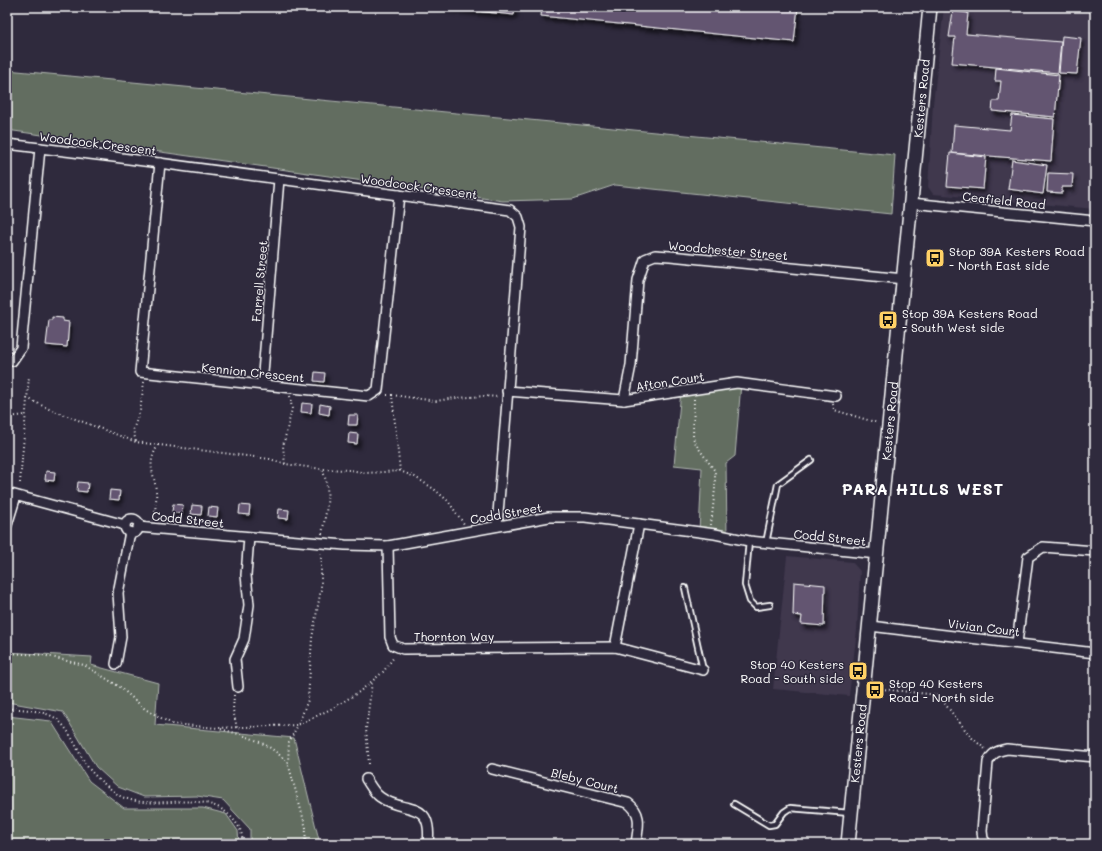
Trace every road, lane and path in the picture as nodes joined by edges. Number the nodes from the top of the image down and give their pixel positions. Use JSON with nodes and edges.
{"nodes":[{"id":1,"x":930,"y":7,"type":"edge"},
{"id":2,"x":7,"y":144,"type":"edge"},
{"id":3,"x":40,"y":148,"type":"junction"},
{"id":4,"x":160,"y":163,"type":"junction"},
{"id":5,"x":279,"y":179,"type":"junction"},
{"id":6,"x":399,"y":195,"type":"junction"},
{"id":7,"x":911,"y":203,"type":"junction"},
{"id":8,"x":1095,"y":220,"type":"edge"},
{"id":9,"x":904,"y":279,"type":"junction"},
{"id":10,"x":12,"y":361,"type":"dead end"},
{"id":11,"x":29,"y":376,"type":"dead end"},
{"id":12,"x":144,"y":379,"type":"dead end"},
{"id":13,"x":262,"y":385,"type":"junction"},
{"id":14,"x":694,"y":389,"type":"junction"},
{"id":15,"x":507,"y":391,"type":"junction"},
{"id":16,"x":290,"y":393,"type":"dead end"},
{"id":17,"x":387,"y":395,"type":"dead end"},
{"id":18,"x":392,"y":395,"type":"junction"},
{"id":19,"x":834,"y":396,"type":"joint"},
{"id":20,"x":27,"y":398,"type":"junction"},
{"id":21,"x":499,"y":398,"type":"dead end"},
{"id":22,"x":624,"y":400,"type":"junction"},
{"id":23,"x":26,"y":415,"type":"junction"},
{"id":24,"x":7,"y":417,"type":"edge"},
{"id":25,"x":881,"y":424,"type":"dead end"},
{"id":26,"x":136,"y":442,"type":"junction"},
{"id":27,"x":158,"y":445,"type":"junction"},
{"id":28,"x":811,"y":460,"type":"dead end"},
{"id":29,"x":285,"y":464,"type":"junction"},
{"id":30,"x":322,"y":470,"type":"junction"},
{"id":31,"x":400,"y":471,"type":"junction"},
{"id":32,"x":20,"y":483,"type":"dead end"},
{"id":33,"x":12,"y":495,"type":"edge"},
{"id":34,"x":154,"y":520,"type":"dead end"},
{"id":35,"x":639,"y":524,"type":"junction"},
{"id":36,"x":7,"y":525,"type":"edge"},
{"id":37,"x":465,"y":526,"type":"dead end"},
{"id":38,"x":497,"y":526,"type":"junction"},
{"id":39,"x":128,"y":529,"type":"junction"},
{"id":40,"x":711,"y":533,"type":"junction"},
{"id":41,"x":321,"y":535,"type":"dead end"},
{"id":42,"x":248,"y":537,"type":"junction"},
{"id":43,"x":749,"y":541,"type":"junction"},
{"id":44,"x":766,"y":543,"type":"junction"},
{"id":45,"x":388,"y":546,"type":"junction"},
{"id":46,"x":321,"y":551,"type":"dead end"},
{"id":47,"x":1095,"y":551,"type":"edge"},
{"id":48,"x":877,"y":554,"type":"junction"},
{"id":49,"x":685,"y":588,"type":"dead end"},
{"id":50,"x":770,"y":605,"type":"dead end"},
{"id":51,"x":870,"y":626,"type":"junction"},
{"id":52,"x":1017,"y":643,"type":"junction"},
{"id":53,"x":615,"y":647,"type":"junction"},
{"id":54,"x":7,"y":653,"type":"edge"},
{"id":55,"x":1095,"y":653,"type":"edge"},
{"id":56,"x":394,"y":657,"type":"dead end"},
{"id":57,"x":116,"y":664,"type":"dead end"},
{"id":58,"x":703,"y":670,"type":"joint"},
{"id":59,"x":373,"y":681,"type":"junction"},
{"id":60,"x":236,"y":688,"type":"joint"},
{"id":61,"x":864,"y":688,"type":"junction"},
{"id":62,"x":7,"y":709,"type":"edge"},
{"id":63,"x":298,"y":725,"type":"junction"},
{"id":64,"x":218,"y":728,"type":"junction"},
{"id":65,"x":237,"y":728,"type":"junction"},
{"id":66,"x":992,"y":755,"type":"junction"},
{"id":67,"x":1095,"y":757,"type":"edge"},
{"id":68,"x":288,"y":763,"type":"junction"},
{"id":69,"x":370,"y":764,"type":"dead end"},
{"id":70,"x":492,"y":768,"type":"dead end"},
{"id":71,"x":366,"y":779,"type":"dead end"},
{"id":72,"x":734,"y":804,"type":"dead end"},
{"id":73,"x":852,"y":814,"type":"junction"},
{"id":74,"x":849,"y":841,"type":"edge"},
{"id":75,"x":243,"y":844,"type":"edge"},
{"id":76,"x":305,"y":844,"type":"edge"},
{"id":77,"x":428,"y":844,"type":"edge"},
{"id":78,"x":636,"y":844,"type":"edge"},
{"id":79,"x":987,"y":844,"type":"edge"}],
"edges":[{"from":1,"to":7,"type":"main road","name":"Kesters Road"},
{"from":2,"to":3,"type":"street","name":"Woodcock Crescent"},
{"from":3,"to":4,"type":"street","name":"Woodcock Crescent"},
{"from":3,"to":10,"type":"street"},
{"from":4,"to":5,"type":"street","name":"Woodcock Crescent"},
{"from":4,"to":13,"type":"street","name":"Kennion Crescent"},
{"from":5,"to":6,"type":"street","name":"Woodcock Crescent"},
{"from":5,"to":13,"type":"street","name":"Farrell Street"},
{"from":6,"to":13,"type":"street","name":"Kennion Crescent"},
{"from":6,"to":15,"type":"street","name":"Woodcock Crescent"},
{"from":7,"to":8,"type":"street","name":"Ceafield Road"},
{"from":7,"to":9,"type":"main road","name":"Kesters Road"},
{"from":9,"to":22,"type":"street","name":"Woodchester Street"},
{"from":9,"to":48,"type":"main road","name":"Kesters Road"},
{"from":11,"to":20,"type":"path"},
{"from":12,"to":26,"type":"path"},
{"from":14,"to":19,"type":"street","name":"Afton Court"},
{"from":14,"to":22,"type":"street","name":"Afton Court"},
{"from":14,"to":40,"type":"path"},
{"from":15,"to":22,"type":"street","name":"Afton Court"},
{"from":15,"to":38,"type":"street","name":"Woodcock Crescent"},
{"from":16,"to":29,"type":"path"},
{"from":17,"to":18,"type":"path"},
{"from":18,"to":21,"type":"path"},
{"from":18,"to":31,"type":"path"},
{"from":19,"to":25,"type":"path"},
{"from":20,"to":23,"type":"path"},
{"from":20,"to":26,"type":"path"},
{"from":23,"to":24,"type":"path"},
{"from":23,"to":32,"type":"path"},
{"from":26,"to":27,"type":"path"},
{"from":27,"to":29,"type":"path"},
{"from":27,"to":34,"type":"path"},
{"from":28,"to":44,"type":"lane"},
{"from":29,"to":30,"type":"path"},
{"from":30,"to":31,"type":"path"},
{"from":30,"to":41,"type":"path"},
{"from":31,"to":37,"type":"path"},
{"from":33,"to":36,"type":"street"},
{"from":33,"to":39,"type":"street"},
{"from":35,"to":38,"type":"street","name":"Codd Street"},
{"from":35,"to":40,"type":"street","name":"Codd Street"},
{"from":35,"to":53,"type":"street"},
{"from":38,"to":45,"type":"street","name":"Codd Street"},
{"from":39,"to":42,"type":"street","name":"Codd Street"},
{"from":39,"to":57,"type":"street"},
{"from":40,"to":43,"type":"street","name":"Codd Street"},
{"from":42,"to":45,"type":"street","name":"Codd Street"},
{"from":42,"to":60,"type":"street"},
{"from":43,"to":44,"type":"street","name":"Codd Street"},
{"from":43,"to":50,"type":"lane"},
{"from":44,"to":48,"type":"street","name":"Codd Street"},
{"from":45,"to":53,"type":"street","name":"Thornton Way"},
{"from":46,"to":63,"type":"path"},
{"from":47,"to":52,"type":"street"},
{"from":48,"to":51,"type":"main road","name":"Kesters Road"},
{"from":49,"to":58,"type":"lane"},
{"from":51,"to":52,"type":"street","name":"Vivian Court"},
{"from":51,"to":61,"type":"main road","name":"Kesters Road"},
{"from":52,"to":55,"type":"street","name":"Vivian Court"},
{"from":53,"to":58,"type":"street","name":"Thornton Way"},
{"from":54,"to":64,"type":"path"},
{"from":56,"to":59,"type":"path"},
{"from":59,"to":63,"type":"path"},
{"from":59,"to":69,"type":"path"},
{"from":60,"to":65,"type":"path"},
{"from":61,"to":66,"type":"path"},
{"from":61,"to":73,"type":"main road","name":"Kesters Road"},
{"from":62,"to":75,"type":"path"},
{"from":63,"to":65,"type":"path"},
{"from":63,"to":68,"type":"path"},
{"from":64,"to":65,"type":"path"},
{"from":64,"to":68,"type":"path"},
{"from":66,"to":67,"type":"street"},
{"from":66,"to":79,"type":"street"},
{"from":68,"to":76,"type":"path"},
{"from":70,"to":78,"type":"street","name":"Bleby Court"},
{"from":71,"to":77,"type":"street"},
{"from":72,"to":73,"type":"lane"},
{"from":73,"to":74,"type":"main road","name":"Kesters Road"}]}
